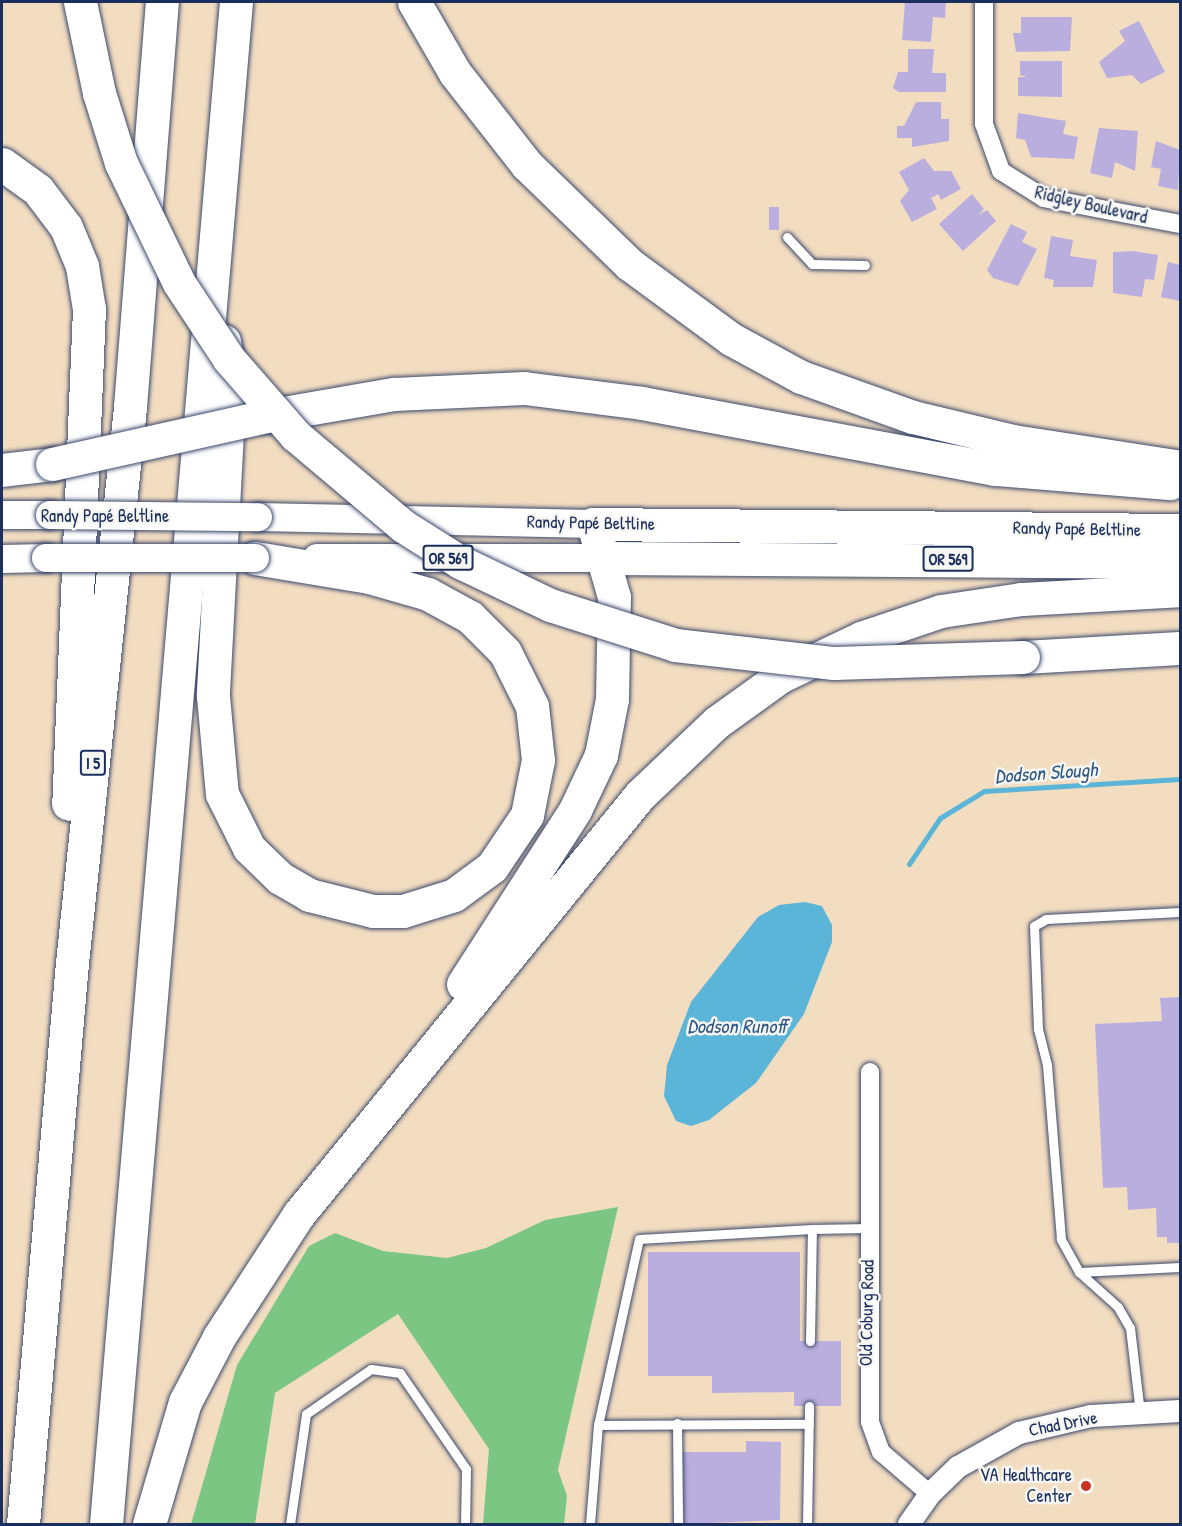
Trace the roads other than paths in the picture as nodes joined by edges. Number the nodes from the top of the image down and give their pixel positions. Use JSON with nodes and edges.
{"nodes":[{"id":1,"x":80,"y":2,"type":"edge"},
{"id":2,"x":162,"y":2,"type":"edge"},
{"id":3,"x":236,"y":2,"type":"edge"},
{"id":4,"x":414,"y":2,"type":"edge"},
{"id":5,"x":984,"y":2,"type":"edge"},
{"id":6,"x":2,"y":164,"type":"edge"},
{"id":7,"x":1180,"y":224,"type":"edge"},
{"id":8,"x":787,"y":237,"type":"dead end"},
{"id":9,"x":865,"y":265,"type":"dead end"},
{"id":10,"x":213,"y":268,"type":"junction"},
{"id":11,"x":1180,"y":467,"type":"edge"},
{"id":12,"x":2,"y":470,"type":"edge"},
{"id":13,"x":1180,"y":483,"type":"edge"},
{"id":14,"x":2,"y":515,"type":"edge"},
{"id":15,"x":592,"y":524,"type":"junction"},
{"id":16,"x":1180,"y":530,"type":"edge"},
{"id":17,"x":255,"y":558,"type":"junction"},
{"id":18,"x":606,"y":558,"type":"junction"},
{"id":19,"x":2,"y":560,"type":"edge"},
{"id":20,"x":1180,"y":562,"type":"edge"},
{"id":21,"x":1180,"y":590,"type":"edge"},
{"id":22,"x":1180,"y":648,"type":"edge"},
{"id":23,"x":1180,"y":912,"type":"edge"},
{"id":24,"x":72,"y":963,"type":"junction"},
{"id":25,"x":870,"y":1072,"type":"dead end"},
{"id":26,"x":381,"y":1112,"type":"junction"},
{"id":27,"x":868,"y":1228,"type":"junction"},
{"id":28,"x":812,"y":1229,"type":"junction"},
{"id":29,"x":1180,"y":1267,"type":"edge"},
{"id":30,"x":1079,"y":1272,"type":"junction"},
{"id":31,"x":810,"y":1341,"type":"dead end"},
{"id":32,"x":809,"y":1406,"type":"dead end"},
{"id":33,"x":1180,"y":1411,"type":"edge"},
{"id":34,"x":1140,"y":1413,"type":"junction"},
{"id":35,"x":677,"y":1423,"type":"junction"},
{"id":36,"x":809,"y":1424,"type":"junction"},
{"id":37,"x":598,"y":1425,"type":"junction"},
{"id":38,"x":930,"y":1494,"type":"junction"},
{"id":39,"x":24,"y":1524,"type":"edge"},
{"id":40,"x":106,"y":1524,"type":"edge"},
{"id":41,"x":149,"y":1524,"type":"edge"},
{"id":42,"x":290,"y":1524,"type":"edge"},
{"id":43,"x":465,"y":1524,"type":"edge"},
{"id":44,"x":590,"y":1524,"type":"edge"},
{"id":45,"x":678,"y":1524,"type":"edge"},
{"id":46,"x":807,"y":1524,"type":"edge"},
{"id":47,"x":909,"y":1524,"type":"edge"}],
"edges":[{"from":1,"to":22,"type":"highway","bridge":true},
{"from":2,"to":24,"type":"highway","number":"I 5"},
{"from":3,"to":10,"type":"highway"},
{"from":4,"to":11,"type":"highway"},
{"from":5,"to":7,"type":"street","name":"Ridgley Boulevard"},
{"from":6,"to":24,"type":"highway"},
{"from":8,"to":9,"type":"lane"},
{"from":10,"to":17,"type":"highway"},
{"from":10,"to":40,"type":"highway"},
{"from":12,"to":13,"type":"highway","bridge":true},
{"from":14,"to":15,"type":"main road","name":"Randy Papé Beltline","number":"OR 569","bridge":true},
{"from":15,"to":16,"type":"highway","name":"Randy Papé Beltline","number":"OR 569"},
{"from":15,"to":18,"type":"highway"},
{"from":17,"to":18,"type":"main road","name":"Randy Papé Beltline","number":"OR 569"},
{"from":17,"to":19,"type":"main road","name":"Randy Papé Beltline","number":"OR 569","bridge":true},
{"from":18,"to":20,"type":"highway","name":"Randy Papé Beltline","number":"OR 569"},
{"from":18,"to":26,"type":"highway"},
{"from":21,"to":26,"type":"highway"},
{"from":23,"to":30,"type":"lane"},
{"from":24,"to":39,"type":"highway","number":"I 5"},
{"from":25,"to":27,"type":"street","name":"Old Coburg Road"},
{"from":26,"to":41,"type":"highway"},
{"from":27,"to":28,"type":"lane"},
{"from":27,"to":38,"type":"street","name":"Old Coburg Road"},
{"from":28,"to":31,"type":"lane"},
{"from":28,"to":37,"type":"lane"},
{"from":29,"to":30,"type":"lane"},
{"from":30,"to":34,"type":"lane"},
{"from":32,"to":36,"type":"lane"},
{"from":33,"to":34,"type":"street","name":"Chad Drive"},
{"from":34,"to":38,"type":"street","name":"Chad Drive"},
{"from":35,"to":36,"type":"lane"},
{"from":35,"to":37,"type":"lane"},
{"from":35,"to":45,"type":"lane"},
{"from":36,"to":46,"type":"lane"},
{"from":37,"to":44,"type":"lane"},
{"from":38,"to":47,"type":"street"},
{"from":42,"to":43,"type":"lane"}]}
